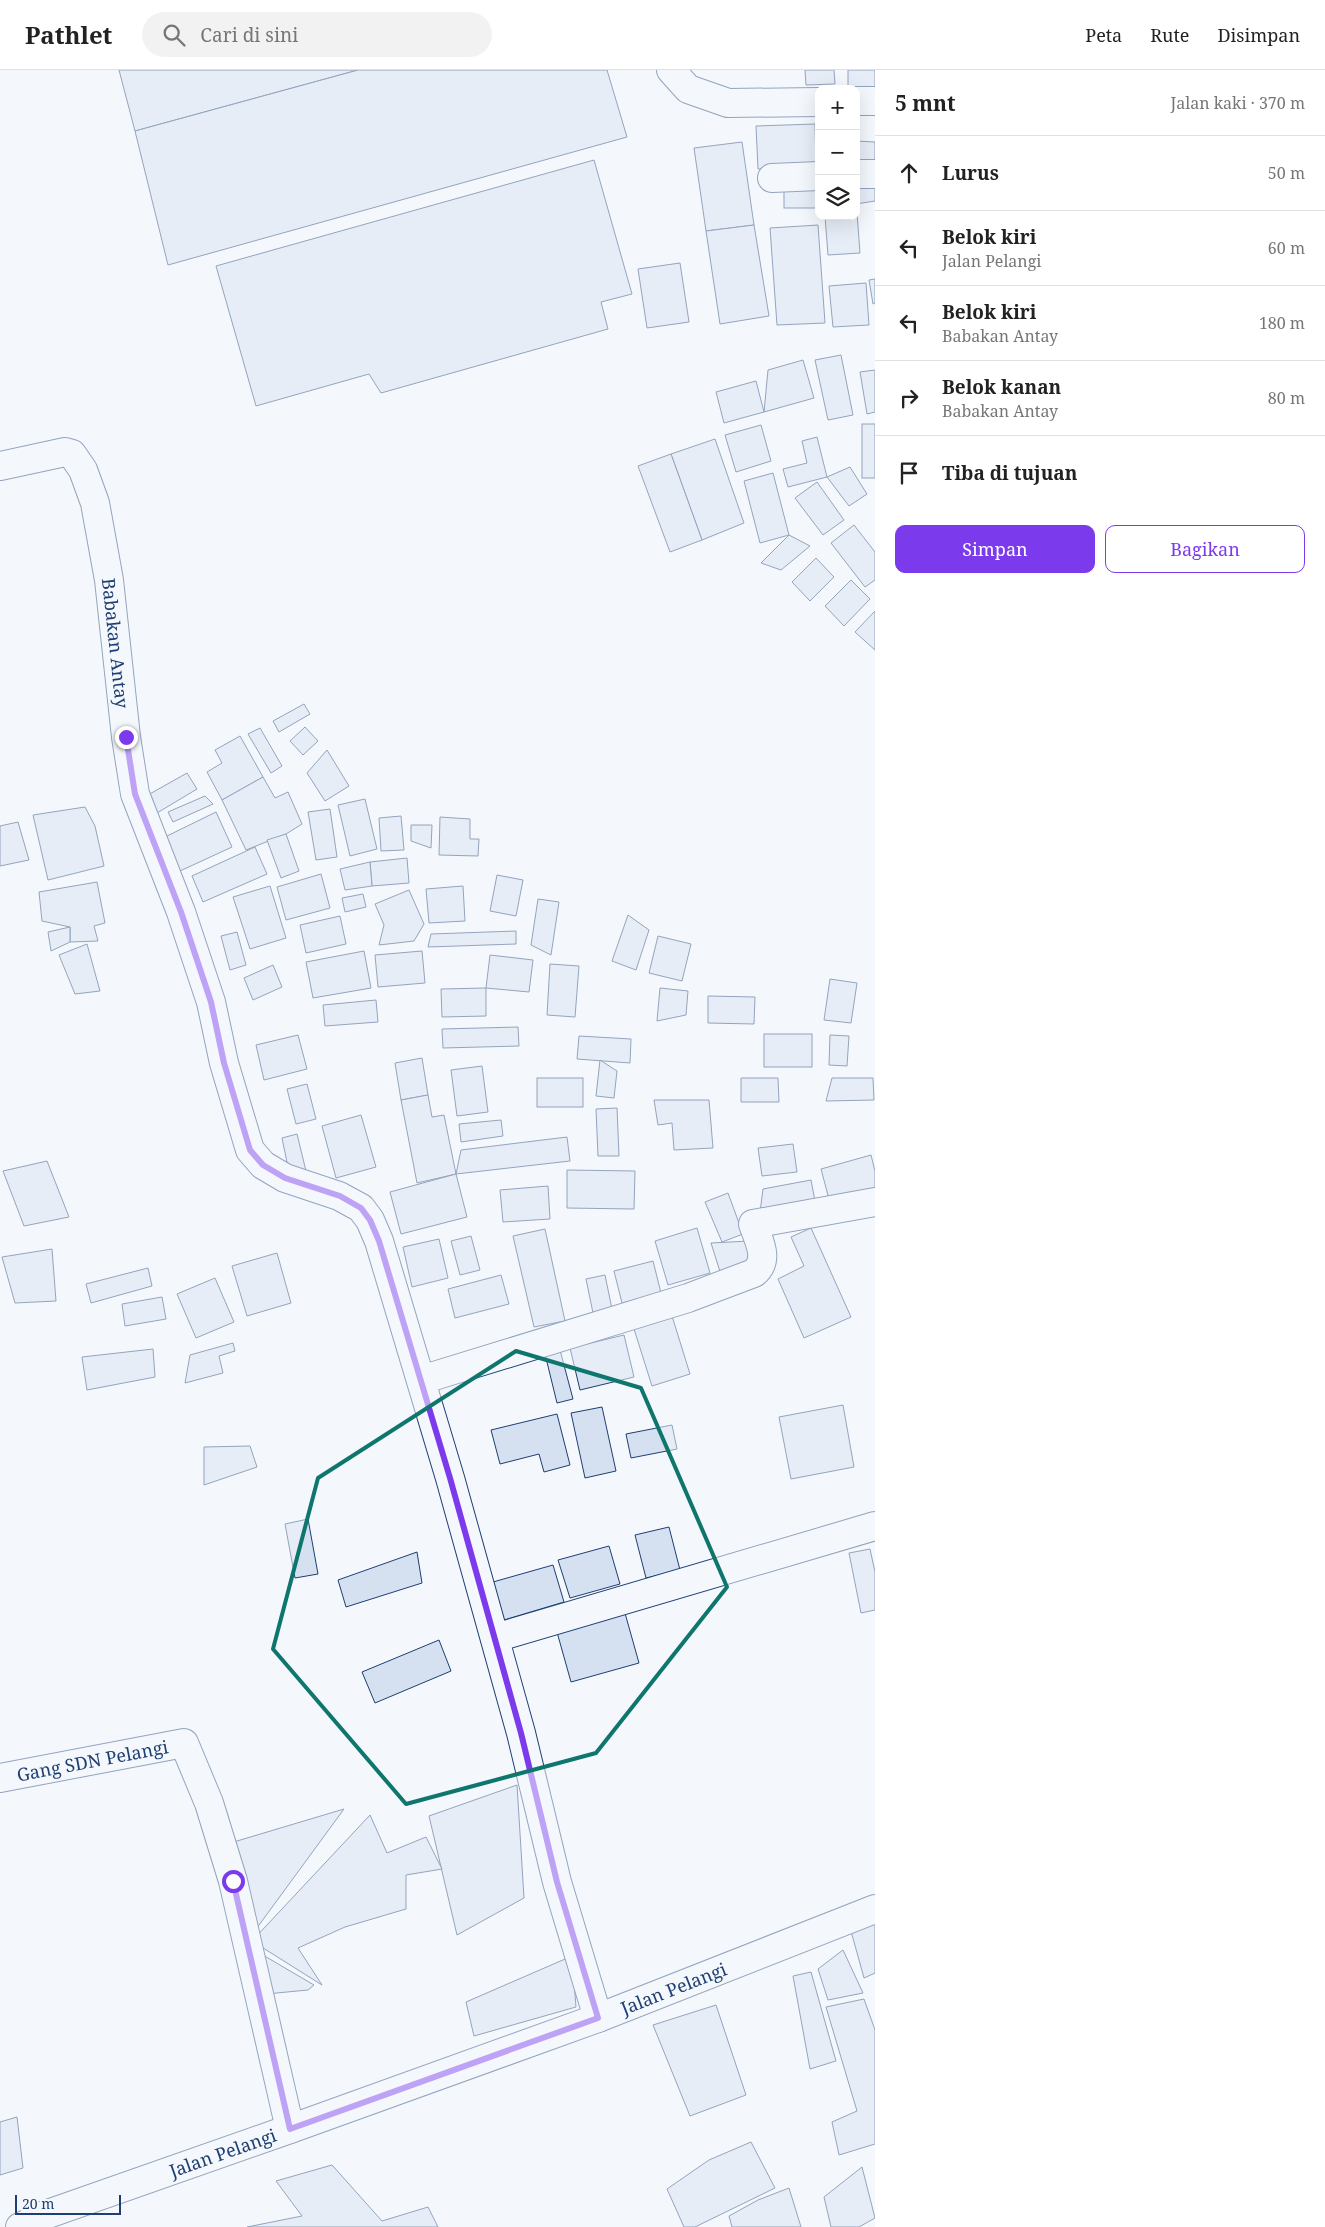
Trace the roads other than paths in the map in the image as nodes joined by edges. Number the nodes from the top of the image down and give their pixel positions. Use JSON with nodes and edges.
{"nodes":[{"id":1,"x":671,"y":70,"type":"edge"},
{"id":2,"x":860,"y":101,"type":"edge"},
{"id":3,"x":875,"y":101,"type":"edge"},
{"id":4,"x":815,"y":102,"type":"edge"},
{"id":5,"x":860,"y":174,"type":"edge"},
{"id":6,"x":875,"y":174,"type":"edge"},
{"id":7,"x":815,"y":176,"type":"edge"},
{"id":8,"x":772,"y":178,"type":"dead end"},
{"id":9,"x":0,"y":466,"type":"edge"},
{"id":10,"x":875,"y":1202,"type":"edge"},
{"id":11,"x":421,"y":1380,"type":"junction"},
{"id":12,"x":875,"y":1526,"type":"edge"},
{"id":13,"x":495,"y":1638,"type":"junction"},
{"id":14,"x":0,"y":1778,"type":"edge"},
{"id":15,"x":875,"y":1909,"type":"edge"},
{"id":16,"x":598,"y":2018,"type":"junction"},
{"id":17,"x":290,"y":2129,"type":"junction"},
{"id":18,"x":47,"y":2221,"type":"edge"},
{"id":19,"x":20,"y":2227,"type":"edge"}],
"edges":[{"from":1,"to":4,"type":"street"},
{"from":2,"to":3,"type":"street"},
{"from":5,"to":6,"type":"street"},
{"from":7,"to":8,"type":"street"},
{"from":9,"to":11,"type":"street","name":"Babakan Antay"},
{"from":10,"to":11,"type":"street"},
{"from":11,"to":13,"type":"street","name":"Babakan Antay"},
{"from":12,"to":13,"type":"street"},
{"from":13,"to":16,"type":"street","name":"Babakan Antay"},
{"from":14,"to":17,"type":"street","name":"Gang SDN Pelangi"},
{"from":15,"to":16,"type":"street","name":"Jalan Pelangi"},
{"from":16,"to":17,"type":"street","name":"Jalan Pelangi"},
{"from":17,"to":18,"type":"street","name":"Jalan Pelangi"},
{"from":18,"to":19,"type":"street","name":"Jalan Pelangi"}]}
